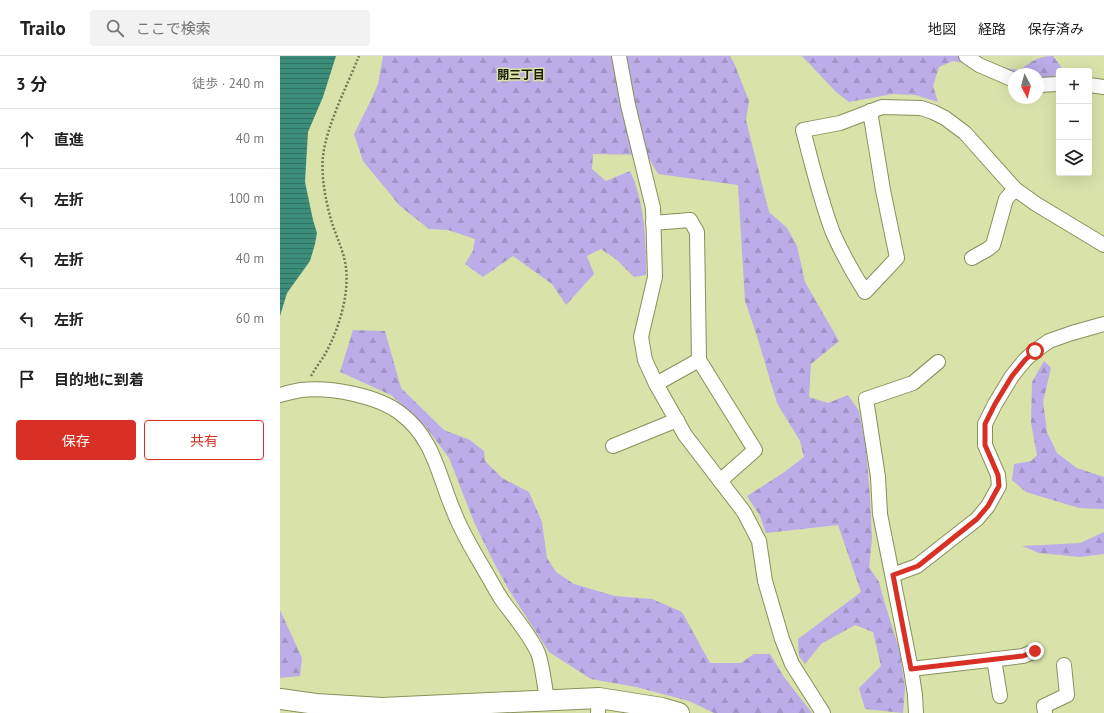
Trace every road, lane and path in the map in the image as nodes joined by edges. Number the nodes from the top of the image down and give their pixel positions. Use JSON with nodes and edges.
{"nodes":[{"id":1,"x":360,"y":56,"type":"edge"},
{"id":2,"x":619,"y":56,"type":"edge"},
{"id":3,"x":966,"y":56,"type":"edge"},
{"id":4,"x":1008,"y":77,"type":"edge"},
{"id":5,"x":1056,"y":84,"type":"edge"},
{"id":6,"x":1044,"y":85,"type":"edge"},
{"id":7,"x":1092,"y":85,"type":"edge"},
{"id":8,"x":1104,"y":87,"type":"edge"},
{"id":9,"x":870,"y":111,"type":"junction"},
{"id":10,"x":1015,"y":189,"type":"junction"},
{"id":11,"x":653,"y":223,"type":"junction"},
{"id":12,"x":1104,"y":244,"type":"edge"},
{"id":13,"x":972,"y":258,"type":"dead end"},
{"id":14,"x":1104,"y":324,"type":"edge"},
{"id":15,"x":699,"y":360,"type":"junction"},
{"id":16,"x":938,"y":362,"type":"dead end"},
{"id":17,"x":656,"y":384,"type":"junction"},
{"id":18,"x":301,"y":390,"type":"junction"},
{"id":19,"x":280,"y":395,"type":"edge"},
{"id":20,"x":677,"y":420,"type":"junction"},
{"id":21,"x":613,"y":446,"type":"dead end"},
{"id":22,"x":720,"y":482,"type":"junction"},
{"id":23,"x":893,"y":575,"type":"junction"},
{"id":24,"x":1035,"y":651,"type":"dead end"},
{"id":25,"x":994,"y":659,"type":"junction"},
{"id":26,"x":1064,"y":665,"type":"dead end"},
{"id":27,"x":911,"y":669,"type":"junction"},
{"id":28,"x":1000,"y":696,"type":"dead end"},
{"id":29,"x":280,"y":700,"type":"edge"},
{"id":30,"x":547,"y":700,"type":"junction"},
{"id":31,"x":599,"y":705,"type":"edge"},
{"id":32,"x":679,"y":713,"type":"edge"},
{"id":33,"x":823,"y":713,"type":"edge"},
{"id":34,"x":916,"y":713,"type":"edge"},
{"id":35,"x":1045,"y":713,"type":"edge"}],
"edges":[{"from":1,"to":18,"type":"path"},
{"from":2,"to":11,"type":"street"},
{"from":3,"to":4,"type":"street"},
{"from":5,"to":6,"type":"street"},
{"from":7,"to":8,"type":"street"},
{"from":9,"to":9,"type":"street"},
{"from":9,"to":10,"type":"street"},
{"from":10,"to":12,"type":"street"},
{"from":10,"to":13,"type":"street"},
{"from":11,"to":15,"type":"street"},
{"from":11,"to":17,"type":"street"},
{"from":14,"to":23,"type":"street"},
{"from":15,"to":17,"type":"street"},
{"from":15,"to":22,"type":"street"},
{"from":16,"to":23,"type":"street"},
{"from":17,"to":20,"type":"street"},
{"from":18,"to":19,"type":"street"},
{"from":18,"to":30,"type":"street"},
{"from":20,"to":21,"type":"street"},
{"from":20,"to":22,"type":"street"},
{"from":22,"to":33,"type":"street"},
{"from":23,"to":27,"type":"street"},
{"from":24,"to":25,"type":"street"},
{"from":25,"to":27,"type":"street"},
{"from":25,"to":28,"type":"street"},
{"from":26,"to":35,"type":"street"},
{"from":27,"to":34,"type":"street"},
{"from":29,"to":30,"type":"street"},
{"from":30,"to":31,"type":"street"},
{"from":31,"to":32,"type":"street"}]}
